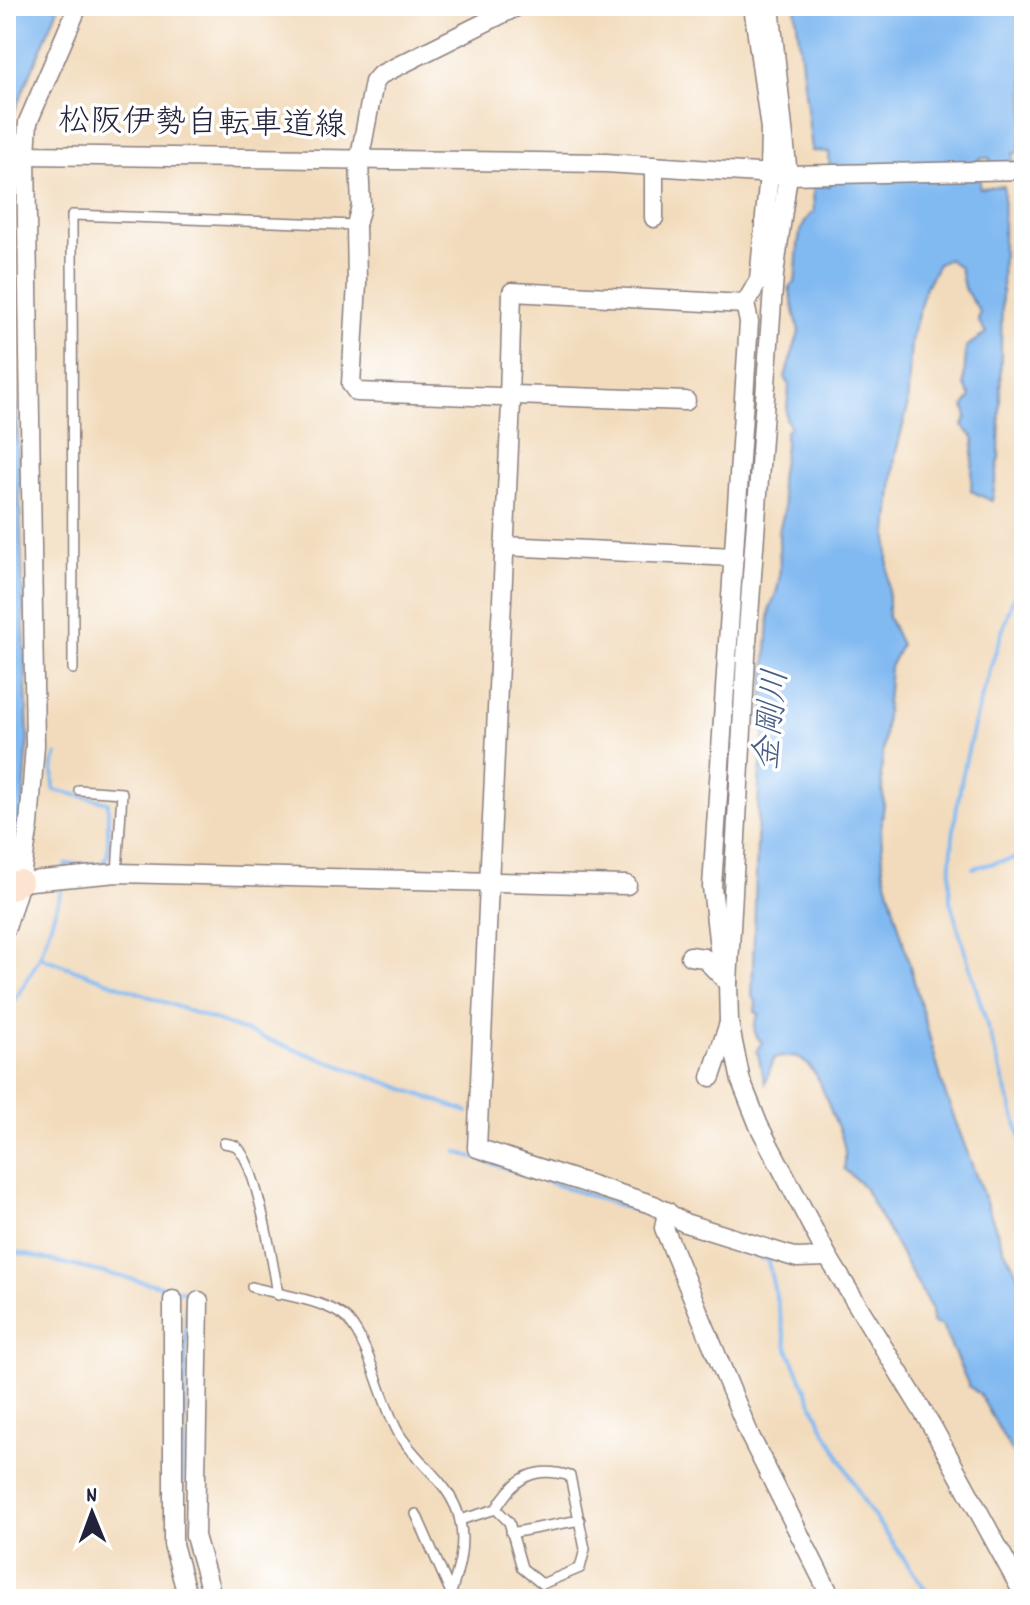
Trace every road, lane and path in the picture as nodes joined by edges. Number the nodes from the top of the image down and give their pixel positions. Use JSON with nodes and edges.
{"nodes":[{"id":1,"x":78,"y":6,"type":"edge"},
{"id":2,"x":518,"y":6,"type":"edge"},
{"id":3,"x":753,"y":6,"type":"edge"},
{"id":4,"x":770,"y":6,"type":"edge"},
{"id":5,"x":26,"y":155,"type":"junction"},
{"id":6,"x":359,"y":162,"type":"junction"},
{"id":7,"x":654,"y":166,"type":"junction"},
{"id":8,"x":1021,"y":170,"type":"edge"},
{"id":9,"x":785,"y":174,"type":"junction"},
{"id":10,"x":654,"y":218,"type":"dead end"},
{"id":11,"x":356,"y":225,"type":"junction"},
{"id":12,"x":745,"y":304,"type":"junction"},
{"id":13,"x":509,"y":398,"type":"junction"},
{"id":14,"x":686,"y":401,"type":"dead end"},
{"id":15,"x":504,"y":546,"type":"junction"},
{"id":16,"x":734,"y":557,"type":"junction"},
{"id":17,"x":73,"y":669,"type":"dead end"},
{"id":18,"x":79,"y":790,"type":"dead end"},
{"id":19,"x":117,"y":873,"type":"junction"},
{"id":20,"x":488,"y":882,"type":"junction"},
{"id":21,"x":12,"y":885,"type":"edge"},
{"id":22,"x":627,"y":885,"type":"dead end"},
{"id":23,"x":6,"y":928,"type":"edge"},
{"id":24,"x":690,"y":956,"type":"dead end"},
{"id":25,"x":728,"y":983,"type":"junction"},
{"id":26,"x":729,"y":1023,"type":"junction"},
{"id":27,"x":711,"y":1077,"type":"dead end"},
{"id":28,"x":224,"y":1143,"type":"dead end"},
{"id":29,"x":665,"y":1218,"type":"junction"},
{"id":30,"x":828,"y":1257,"type":"junction"},
{"id":31,"x":252,"y":1287,"type":"dead end"},
{"id":32,"x":278,"y":1295,"type":"junction"},
{"id":33,"x":173,"y":1300,"type":"dead end"},
{"id":34,"x":199,"y":1301,"type":"dead end"},
{"id":35,"x":496,"y":1509,"type":"junction"},
{"id":36,"x":416,"y":1514,"type":"dead end"},
{"id":37,"x":460,"y":1520,"type":"junction"},
{"id":38,"x":580,"y":1520,"type":"junction"},
{"id":39,"x":511,"y":1533,"type":"junction"},
{"id":40,"x":1024,"y":1595,"type":"edge"},
{"id":41,"x":450,"y":1596,"type":"edge"},
{"id":42,"x":188,"y":1599,"type":"edge"},
{"id":43,"x":213,"y":1599,"type":"edge"},
{"id":44,"x":832,"y":1599,"type":"edge"}],
"edges":[{"from":1,"to":5,"type":"street"},
{"from":2,"to":6,"type":"street"},
{"from":3,"to":9,"type":"street"},
{"from":4,"to":9,"type":"street"},
{"from":5,"to":6,"type":"street","name":"松阪伊勢自転車道線"},
{"from":5,"to":21,"type":"street","name":"松阪伊勢自転車道線"},
{"from":6,"to":7,"type":"street","name":"松阪伊勢自転車道線"},
{"from":6,"to":11,"type":"street"},
{"from":7,"to":9,"type":"street","name":"松阪伊勢自転車道線"},
{"from":7,"to":10,"type":"street"},
{"from":8,"to":9,"type":"street","name":"松阪伊勢自転車道線"},
{"from":9,"to":12,"type":"street"},
{"from":9,"to":25,"type":"street"},
{"from":11,"to":13,"type":"street"},
{"from":11,"to":17,"type":"lane"},
{"from":12,"to":13,"type":"street"},
{"from":12,"to":16,"type":"street"},
{"from":13,"to":14,"type":"street"},
{"from":13,"to":15,"type":"street"},
{"from":15,"to":16,"type":"street"},
{"from":15,"to":20,"type":"street"},
{"from":16,"to":25,"type":"street"},
{"from":18,"to":19,"type":"lane"},
{"from":19,"to":20,"type":"street"},
{"from":19,"to":21,"type":"street"},
{"from":20,"to":22,"type":"street"},
{"from":20,"to":29,"type":"street"},
{"from":21,"to":23,"type":"street","name":"松阪伊勢自転車道線"},
{"from":24,"to":25,"type":"street"},
{"from":25,"to":26,"type":"street"},
{"from":26,"to":27,"type":"street"},
{"from":26,"to":30,"type":"street"},
{"from":28,"to":32,"type":"lane"},
{"from":29,"to":30,"type":"street"},
{"from":29,"to":44,"type":"street"},
{"from":30,"to":40,"type":"street"},
{"from":31,"to":32,"type":"lane"},
{"from":32,"to":37,"type":"lane"},
{"from":33,"to":42,"type":"street"},
{"from":34,"to":43,"type":"street"},
{"from":35,"to":37,"type":"lane"},
{"from":35,"to":38,"type":"lane"},
{"from":35,"to":39,"type":"lane"},
{"from":36,"to":41,"type":"lane"},
{"from":37,"to":41,"type":"lane"},
{"from":38,"to":39,"type":"lane"},
{"from":38,"to":39,"type":"lane"}]}
